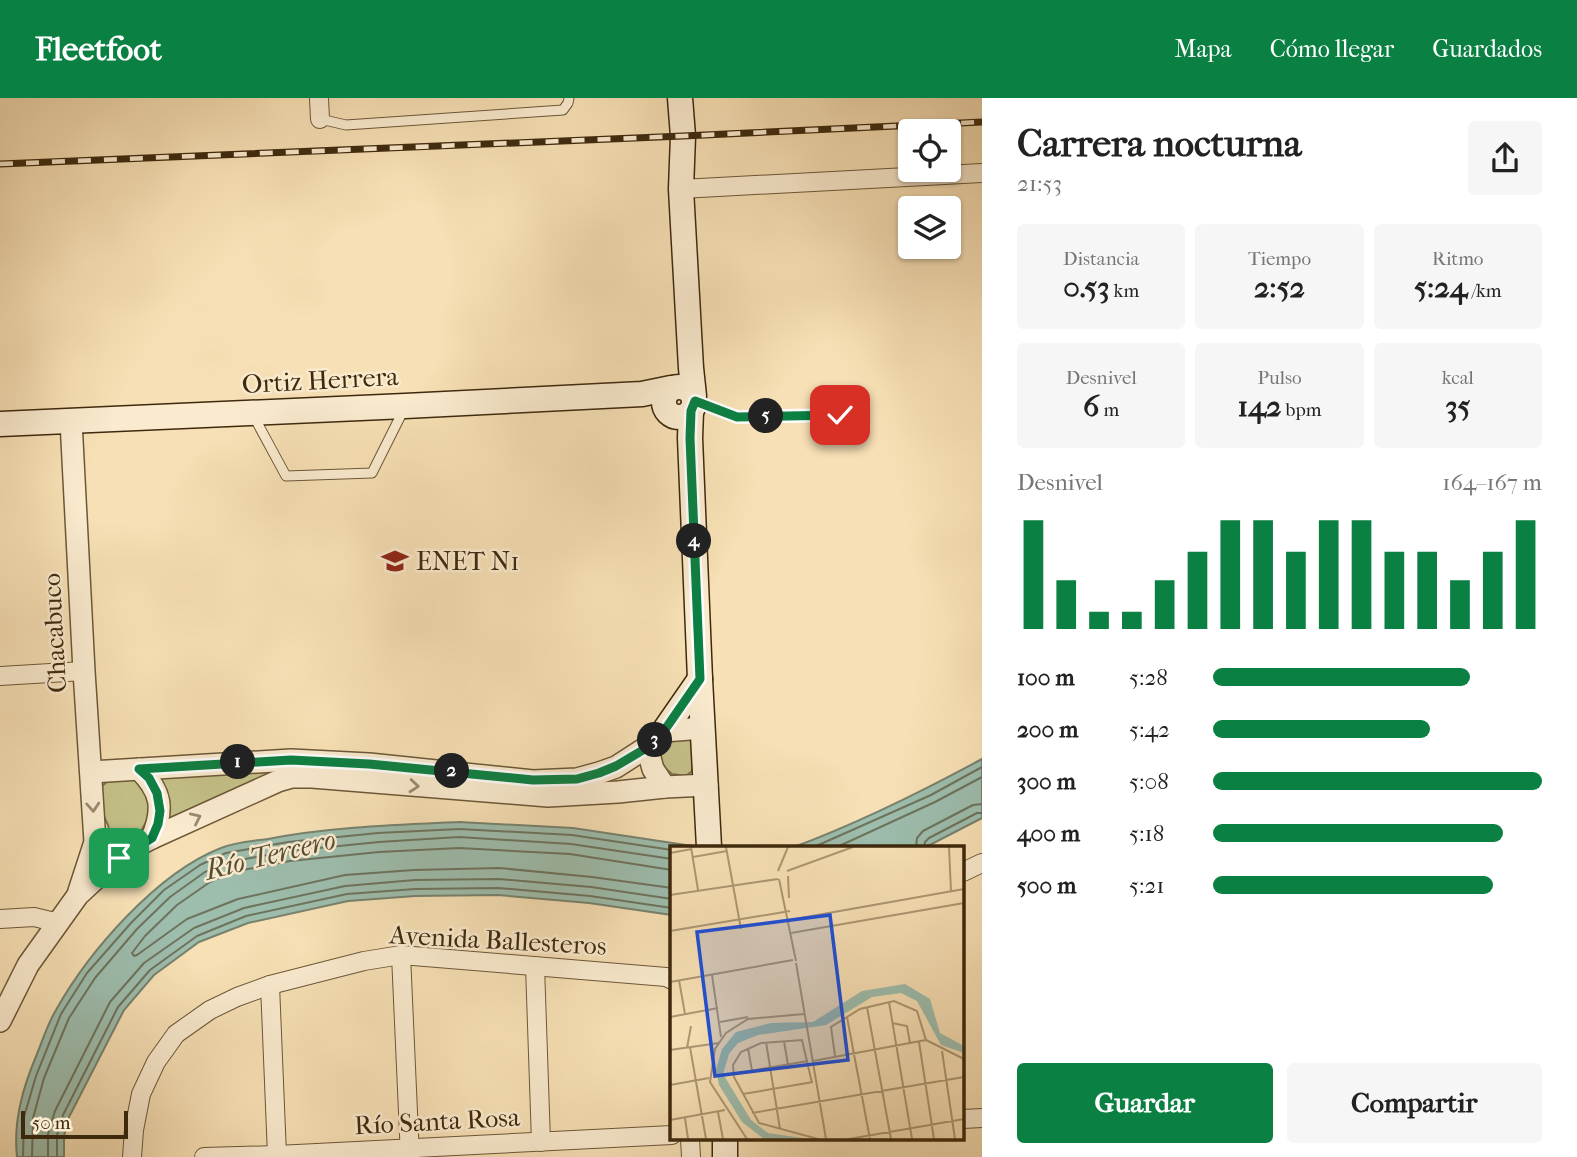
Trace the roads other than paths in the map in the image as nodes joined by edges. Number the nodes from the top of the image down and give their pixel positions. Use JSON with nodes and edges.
{"nodes":[{"id":1,"x":319,"y":98,"type":"edge"},
{"id":2,"x":569,"y":98,"type":"edge"},
{"id":3,"x":680,"y":98,"type":"edge"},
{"id":4,"x":320,"y":119,"type":"joint"},
{"id":5,"x":982,"y":173,"type":"edge"},
{"id":6,"x":681,"y":189,"type":"junction"},
{"id":7,"x":684,"y":402,"type":"junction"},
{"id":8,"x":405,"y":406,"type":"junction"},
{"id":9,"x":252,"y":413,"type":"junction"},
{"id":10,"x":840,"y":415,"type":"dead end"},
{"id":11,"x":71,"y":421,"type":"junction"},
{"id":12,"x":0,"y":424,"type":"edge"},
{"id":13,"x":84,"y":671,"type":"junction"},
{"id":14,"x":0,"y":676,"type":"edge"},
{"id":15,"x":700,"y":679,"type":"junction"},
{"id":16,"x":703,"y":728,"type":"junction"},
{"id":17,"x":656,"y":739,"type":"junction"},
{"id":18,"x":139,"y":769,"type":"junction"},
{"id":19,"x":91,"y":772,"type":"junction"},
{"id":20,"x":707,"y":785,"type":"junction"},
{"id":21,"x":665,"y":787,"type":"junction"},
{"id":22,"x":152,"y":838,"type":"junction"},
{"id":23,"x":95,"y":842,"type":"junction"},
{"id":24,"x":709,"y":846,"type":"edge"},
{"id":25,"x":119,"y":858,"type":"junction"},
{"id":26,"x":982,"y":863,"type":"edge"},
{"id":27,"x":964,"y":872,"type":"edge"},
{"id":28,"x":78,"y":895,"type":"junction"},
{"id":29,"x":0,"y":919,"type":"edge"},
{"id":30,"x":58,"y":923,"type":"junction"},
{"id":31,"x":401,"y":955,"type":"junction"},
{"id":32,"x":534,"y":966,"type":"junction"},
{"id":33,"x":670,"y":979,"type":"edge"},
{"id":34,"x":270,"y":985,"type":"junction"},
{"id":35,"x":0,"y":1021,"type":"edge"},
{"id":36,"x":982,"y":1118,"type":"edge"},
{"id":37,"x":964,"y":1119,"type":"edge"},
{"id":38,"x":670,"y":1135,"type":"edge"},
{"id":39,"x":541,"y":1142,"type":"junction"},
{"id":40,"x":410,"y":1153,"type":"edge"},
{"id":41,"x":277,"y":1155,"type":"junction"},
{"id":42,"x":132,"y":1157,"type":"edge"},
{"id":43,"x":204,"y":1157,"type":"edge"}],
"edges":[{"from":1,"to":4,"type":"street"},
{"from":2,"to":4,"type":"lane"},
{"from":3,"to":6,"type":"main road"},
{"from":5,"to":6,"type":"street"},
{"from":6,"to":7,"type":"main road"},
{"from":7,"to":8,"type":"main road","name":"Ortiz Herrera"},
{"from":7,"to":10,"type":"lane"},
{"from":7,"to":15,"type":"main road"},
{"from":8,"to":9,"type":"main road","name":"Ortiz Herrera"},
{"from":8,"to":9,"type":"lane"},
{"from":9,"to":11,"type":"main road","name":"Ortiz Herrera"},
{"from":11,"to":12,"type":"main road","name":"Ortiz Herrera"},
{"from":11,"to":13,"type":"street","name":"Chacabuco"},
{"from":13,"to":14,"type":"street"},
{"from":13,"to":19,"type":"street","name":"Chacabuco"},
{"from":15,"to":16,"type":"main road"},
{"from":15,"to":17,"type":"main road"},
{"from":16,"to":17,"type":"street"},
{"from":16,"to":20,"type":"main road"},
{"from":17,"to":18,"type":"street"},
{"from":17,"to":21,"type":"street"},
{"from":18,"to":19,"type":"street"},
{"from":18,"to":22,"type":"street"},
{"from":19,"to":23,"type":"street","name":"Chacabuco","one_way":true},
{"from":20,"to":21,"type":"street"},
{"from":20,"to":24,"type":"main road"},
{"from":22,"to":21,"type":"street","one_way":true},
{"from":22,"to":25,"type":"street"},
{"from":23,"to":25,"type":"street"},
{"from":23,"to":28,"type":"street"},
{"from":25,"to":28,"type":"street"},
{"from":26,"to":27,"type":"street"},
{"from":28,"to":30,"type":"street"},
{"from":29,"to":30,"type":"street"},
{"from":30,"to":35,"type":"street"},
{"from":31,"to":32,"type":"street","name":"Avenida Ballesteros"},
{"from":31,"to":34,"type":"street","name":"Avenida Ballesteros"},
{"from":31,"to":40,"type":"street"},
{"from":32,"to":33,"type":"street","name":"Avenida Ballesteros"},
{"from":32,"to":39,"type":"street"},
{"from":34,"to":41,"type":"street"},
{"from":34,"to":42,"type":"street","name":"Avenida Ballesteros"},
{"from":36,"to":37,"type":"street"},
{"from":38,"to":39,"type":"street","name":"Río Santa Rosa"},
{"from":39,"to":40,"type":"street","name":"Río Santa Rosa"},
{"from":40,"to":41,"type":"street","name":"Río Santa Rosa"},
{"from":41,"to":43,"type":"street","name":"Río Santa Rosa"}]}
